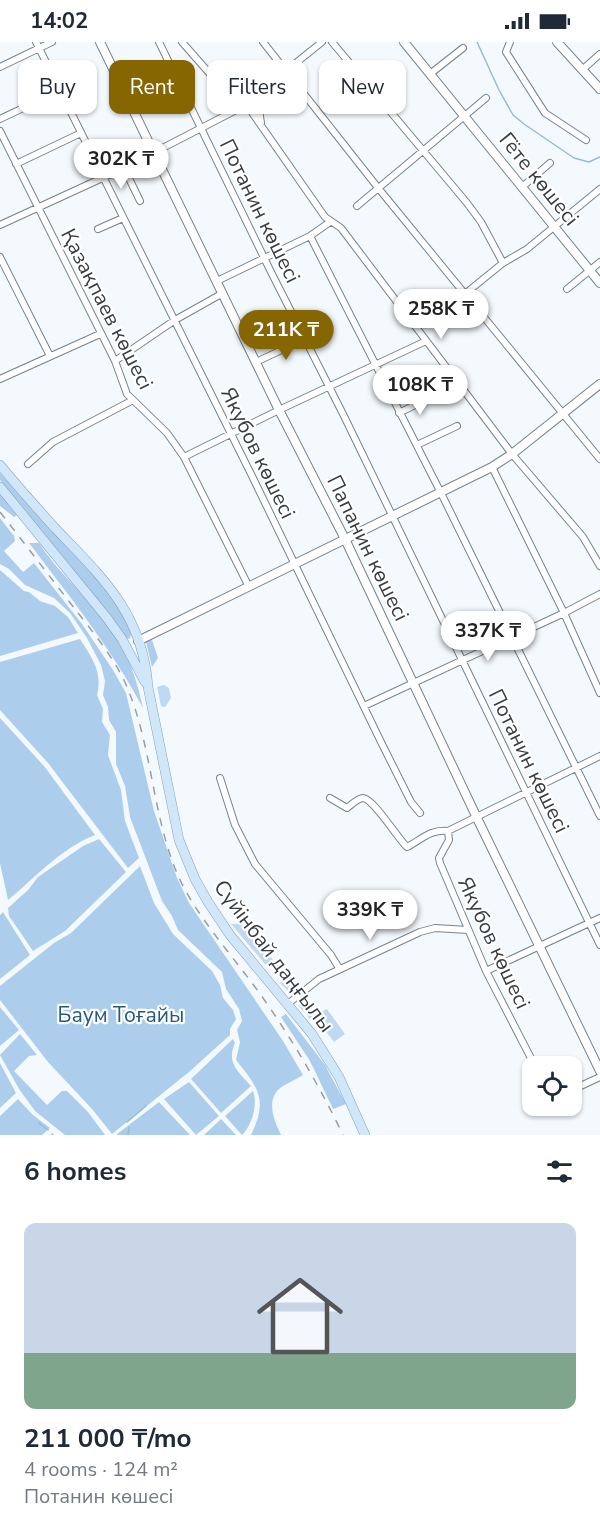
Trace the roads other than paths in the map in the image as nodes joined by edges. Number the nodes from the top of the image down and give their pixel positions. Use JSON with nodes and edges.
{"nodes":[{"id":1,"x":52,"y":42,"type":"edge"},
{"id":2,"x":100,"y":42,"type":"edge"},
{"id":3,"x":159,"y":42,"type":"edge"},
{"id":4,"x":182,"y":42,"type":"edge"},
{"id":5,"x":263,"y":42,"type":"edge"},
{"id":6,"x":322,"y":42,"type":"edge"},
{"id":7,"x":332,"y":42,"type":"edge"},
{"id":8,"x":404,"y":42,"type":"edge"},
{"id":9,"x":510,"y":42,"type":"edge"},
{"id":10,"x":557,"y":42,"type":"edge"},
{"id":11,"x":37,"y":45,"type":"edge"},
{"id":12,"x":463,"y":48,"type":"dead end"},
{"id":13,"x":600,"y":54,"type":"edge"},
{"id":14,"x":44,"y":60,"type":"edge"},
{"id":15,"x":277,"y":60,"type":"edge"},
{"id":16,"x":301,"y":60,"type":"edge"},
{"id":17,"x":0,"y":67,"type":"edge"},
{"id":18,"x":207,"y":68,"type":"edge"},
{"id":19,"x":582,"y":70,"type":"junction"},
{"id":20,"x":430,"y":74,"type":"junction"},
{"id":21,"x":600,"y":89,"type":"edge"},
{"id":22,"x":307,"y":97,"type":"edge"},
{"id":23,"x":486,"y":98,"type":"dead end"},
{"id":24,"x":18,"y":110,"type":"edge"},
{"id":25,"x":71,"y":114,"type":"edge"},
{"id":26,"x":228,"y":114,"type":"edge"},
{"id":27,"x":251,"y":114,"type":"edge"},
{"id":28,"x":260,"y":114,"type":"edge"},
{"id":29,"x":464,"y":116,"type":"junction"},
{"id":30,"x":0,"y":119,"type":"edge"},
{"id":31,"x":262,"y":126,"type":"junction"},
{"id":32,"x":201,"y":129,"type":"junction"},
{"id":33,"x":0,"y":131,"type":"edge"},
{"id":34,"x":81,"y":133,"type":"junction"},
{"id":35,"x":586,"y":140,"type":"dead end"},
{"id":36,"x":154,"y":152,"type":"junction"},
{"id":37,"x":423,"y":152,"type":"junction"},
{"id":38,"x":550,"y":163,"type":"dead end"},
{"id":39,"x":16,"y":164,"type":"junction"},
{"id":40,"x":124,"y":168,"type":"junction"},
{"id":41,"x":104,"y":177,"type":"junction"},
{"id":42,"x":522,"y":187,"type":"junction"},
{"id":43,"x":379,"y":189,"type":"junction"},
{"id":44,"x":600,"y":189,"type":"edge"},
{"id":45,"x":140,"y":201,"type":"dead end"},
{"id":46,"x":357,"y":206,"type":"dead end"},
{"id":47,"x":38,"y":208,"type":"junction"},
{"id":48,"x":123,"y":218,"type":"junction"},
{"id":49,"x":330,"y":222,"type":"junction"},
{"id":50,"x":0,"y":225,"type":"edge"},
{"id":51,"x":554,"y":226,"type":"junction"},
{"id":52,"x":98,"y":230,"type":"dead end"},
{"id":53,"x":310,"y":236,"type":"junction"},
{"id":54,"x":0,"y":257,"type":"edge"},
{"id":55,"x":264,"y":258,"type":"junction"},
{"id":56,"x":600,"y":262,"type":"edge"},
{"id":57,"x":503,"y":263,"type":"junction"},
{"id":58,"x":590,"y":270,"type":"junction"},
{"id":59,"x":217,"y":281,"type":"junction"},
{"id":60,"x":600,"y":283,"type":"edge"},
{"id":61,"x":567,"y":289,"type":"dead end"},
{"id":62,"x":222,"y":293,"type":"junction"},
{"id":63,"x":466,"y":293,"type":"junction"},
{"id":64,"x":175,"y":320,"type":"junction"},
{"id":65,"x":100,"y":334,"type":"junction"},
{"id":66,"x":305,"y":339,"type":"junction"},
{"id":67,"x":426,"y":341,"type":"junction"},
{"id":68,"x":50,"y":356,"type":"junction"},
{"id":69,"x":114,"y":361,"type":"junction"},
{"id":70,"x":256,"y":362,"type":"junction"},
{"id":71,"x":375,"y":365,"type":"junction"},
{"id":72,"x":0,"y":379,"type":"edge"},
{"id":73,"x":600,"y":384,"type":"edge"},
{"id":74,"x":329,"y":387,"type":"junction"},
{"id":75,"x":429,"y":398,"type":"dead end"},
{"id":76,"x":133,"y":400,"type":"junction"},
{"id":77,"x":279,"y":410,"type":"junction"},
{"id":78,"x":399,"y":412,"type":"junction"},
{"id":79,"x":564,"y":414,"type":"junction"},
{"id":80,"x":457,"y":426,"type":"dead end"},
{"id":81,"x":230,"y":434,"type":"junction"},
{"id":82,"x":417,"y":446,"type":"junction"},
{"id":83,"x":512,"y":454,"type":"junction"},
{"id":84,"x":184,"y":457,"type":"junction"},
{"id":85,"x":600,"y":459,"type":"edge"},
{"id":86,"x":28,"y":464,"type":"dead end"},
{"id":87,"x":0,"y":465,"type":"edge"},
{"id":88,"x":492,"y":467,"type":"junction"},
{"id":89,"x":0,"y":487,"type":"edge"},
{"id":90,"x":441,"y":493,"type":"junction"},
{"id":91,"x":393,"y":516,"type":"junction"},
{"id":92,"x":345,"y":539,"type":"junction"},
{"id":93,"x":295,"y":565,"type":"junction"},
{"id":94,"x":600,"y":566,"type":"edge"},
{"id":95,"x":249,"y":587,"type":"junction"},
{"id":96,"x":600,"y":594,"type":"edge"},
{"id":97,"x":564,"y":613,"type":"junction"},
{"id":98,"x":513,"y":636,"type":"junction"},
{"id":99,"x":138,"y":640,"type":"junction"},
{"id":100,"x":463,"y":661,"type":"junction"},
{"id":101,"x":413,"y":684,"type":"junction"},
{"id":102,"x":148,"y":687,"type":"junction"},
{"id":103,"x":600,"y":693,"type":"edge"},
{"id":104,"x":364,"y":706,"type":"junction"},
{"id":105,"x":600,"y":756,"type":"edge"},
{"id":106,"x":577,"y":768,"type":"junction"},
{"id":107,"x":220,"y":778,"type":"dead end"},
{"id":108,"x":526,"y":793,"type":"junction"},
{"id":109,"x":330,"y":798,"type":"dead end"},
{"id":110,"x":420,"y":813,"type":"dead end"},
{"id":111,"x":600,"y":816,"type":"edge"},
{"id":112,"x":477,"y":818,"type":"junction"},
{"id":113,"x":448,"y":831,"type":"junction"},
{"id":114,"x":600,"y":918,"type":"edge"},
{"id":115,"x":589,"y":923,"type":"junction"},
{"id":116,"x":468,"y":930,"type":"junction"},
{"id":117,"x":600,"y":945,"type":"edge"},
{"id":118,"x":539,"y":947,"type":"junction"},
{"id":119,"x":339,"y":968,"type":"junction"},
{"id":120,"x":486,"y":970,"type":"junction"},
{"id":121,"x":289,"y":1004,"type":"junction"},
{"id":122,"x":530,"y":1056,"type":"edge"},
{"id":123,"x":600,"y":1071,"type":"edge"},
{"id":124,"x":600,"y":1077,"type":"edge"},
{"id":125,"x":582,"y":1085,"type":"edge"},
{"id":126,"x":365,"y":1135,"type":"edge"}],
"edges":[{"from":1,"to":11,"type":"street"},
{"from":2,"to":36,"type":"main road","name":"Папанин көшесі"},
{"from":3,"to":32,"type":"street","name":"Потанин көшесі"},
{"from":4,"to":18,"type":"street"},
{"from":5,"to":15,"type":"street"},
{"from":6,"to":16,"type":"street"},
{"from":7,"to":37,"type":"street"},
{"from":8,"to":20,"type":"main road","name":"Гёте көшесі"},
{"from":9,"to":35,"type":"street"},
{"from":10,"to":19,"type":"main road"},
{"from":11,"to":14,"type":"street","name":"Якубов көшесі"},
{"from":11,"to":17,"type":"street"},
{"from":12,"to":20,"type":"street"},
{"from":13,"to":19,"type":"street"},
{"from":19,"to":21,"type":"main road"},
{"from":20,"to":29,"type":"main road","name":"Гёте көшесі"},
{"from":22,"to":43,"type":"street"},
{"from":23,"to":29,"type":"street"},
{"from":24,"to":30,"type":"street"},
{"from":25,"to":34,"type":"street","name":"Якубов көшесі"},
{"from":26,"to":32,"type":"street"},
{"from":27,"to":31,"type":"street"},
{"from":28,"to":31,"type":"street"},
{"from":29,"to":37,"type":"street"},
{"from":29,"to":42,"type":"main road","name":"Гёте көшесі"},
{"from":31,"to":49,"type":"street"},
{"from":32,"to":36,"type":"street"},
{"from":32,"to":55,"type":"street","name":"Потанин көшесі"},
{"from":33,"to":39,"type":"street","name":"Қазақпаев көшесі"},
{"from":34,"to":39,"type":"street"},
{"from":34,"to":41,"type":"street","name":"Якубов көшесі"},
{"from":36,"to":40,"type":"street"},
{"from":36,"to":59,"type":"main road","name":"Папанин көшесі"},
{"from":37,"to":43,"type":"street"},
{"from":37,"to":57,"type":"street"},
{"from":38,"to":42,"type":"street"},
{"from":39,"to":47,"type":"street","name":"Қазақпаев көшесі"},
{"from":40,"to":41,"type":"street"},
{"from":40,"to":45,"type":"street"},
{"from":41,"to":47,"type":"street"},
{"from":41,"to":48,"type":"street","name":"Якубов көшесі"},
{"from":42,"to":51,"type":"main road","name":"Гёте көшесі"},
{"from":43,"to":46,"type":"street"},
{"from":43,"to":63,"type":"street"},
{"from":44,"to":51,"type":"street"},
{"from":47,"to":50,"type":"street"},
{"from":47,"to":65,"type":"street","name":"Қазақпаев көшесі"},
{"from":48,"to":52,"type":"street"},
{"from":48,"to":64,"type":"street","name":"Якубов көшесі"},
{"from":49,"to":53,"type":"street"},
{"from":49,"to":67,"type":"street"},
{"from":51,"to":57,"type":"street"},
{"from":51,"to":58,"type":"main road","name":"Гёте көшесі"},
{"from":53,"to":55,"type":"street"},
{"from":53,"to":71,"type":"street"},
{"from":54,"to":68,"type":"street"},
{"from":55,"to":59,"type":"street"},
{"from":55,"to":66,"type":"street","name":"Потанин көшесі"},
{"from":56,"to":58,"type":"street"},
{"from":57,"to":63,"type":"street"},
{"from":58,"to":60,"type":"main road","name":"Гёте көшесі"},
{"from":58,"to":61,"type":"street"},
{"from":59,"to":62,"type":"main road","name":"Папанин көшесі"},
{"from":62,"to":64,"type":"street"},
{"from":62,"to":70,"type":"main road","name":"Папанин көшесі"},
{"from":63,"to":79,"type":"street"},
{"from":64,"to":69,"type":"street"},
{"from":64,"to":81,"type":"street","name":"Якубов көшесі"},
{"from":65,"to":68,"type":"street"},
{"from":65,"to":69,"type":"street","name":"Қазақпаев көшесі"},
{"from":66,"to":70,"type":"street"},
{"from":66,"to":74,"type":"street","name":"Потанин көшесі"},
{"from":67,"to":71,"type":"street"},
{"from":67,"to":83,"type":"street"},
{"from":68,"to":72,"type":"street"},
{"from":69,"to":76,"type":"street","name":"Қазақпаев көшесі"},
{"from":70,"to":77,"type":"main road","name":"Папанин көшесі"},
{"from":71,"to":74,"type":"street"},
{"from":71,"to":78,"type":"street"},
{"from":73,"to":79,"type":"main road"},
{"from":74,"to":77,"type":"street"},
{"from":74,"to":91,"type":"street","name":"Потанин көшесі"},
{"from":75,"to":78,"type":"street"},
{"from":76,"to":84,"type":"street","name":"Қазақпаев көшесі"},
{"from":76,"to":86,"type":"street"},
{"from":77,"to":81,"type":"street"},
{"from":77,"to":92,"type":"main road","name":"Папанин көшесі"},
{"from":78,"to":82,"type":"street"},
{"from":79,"to":83,"type":"main road"},
{"from":79,"to":85,"type":"street"},
{"from":80,"to":82,"type":"street"},
{"from":81,"to":84,"type":"street"},
{"from":81,"to":93,"type":"street","name":"Якубов көшесі"},
{"from":82,"to":90,"type":"street"},
{"from":83,"to":88,"type":"main road"},
{"from":83,"to":94,"type":"street"},
{"from":84,"to":95,"type":"street","name":"Қазақпаев көшесі"},
{"from":87,"to":99,"type":"main road","name":"Сүйінбай даңғылы"},
{"from":88,"to":90,"type":"main road"},
{"from":88,"to":97,"type":"street"},
{"from":89,"to":102,"type":"main road","name":"Сүйінбай даңғылы"},
{"from":90,"to":91,"type":"main road"},
{"from":90,"to":98,"type":"street"},
{"from":91,"to":92,"type":"main road"},
{"from":91,"to":100,"type":"street","name":"Потанин көшесі"},
{"from":92,"to":93,"type":"main road"},
{"from":92,"to":101,"type":"main road","name":"Папанин көшесі"},
{"from":93,"to":95,"type":"main road"},
{"from":93,"to":104,"type":"street","name":"Якубов көшесі"},
{"from":95,"to":99,"type":"main road"},
{"from":96,"to":97,"type":"street"},
{"from":97,"to":98,"type":"street"},
{"from":97,"to":103,"type":"street"},
{"from":98,"to":100,"type":"street"},
{"from":98,"to":106,"type":"street"},
{"from":99,"to":102,"type":"main road","name":"Сүйінбай даңғылы"},
{"from":100,"to":101,"type":"street"},
{"from":100,"to":108,"type":"street","name":"Потанин көшесі"},
{"from":101,"to":104,"type":"street"},
{"from":101,"to":112,"type":"main road","name":"Папанин көшесі"},
{"from":102,"to":121,"type":"main road","name":"Сүйінбай даңғылы"},
{"from":104,"to":110,"type":"street","name":"Якубов көшесі"},
{"from":105,"to":106,"type":"street"},
{"from":106,"to":108,"type":"street"},
{"from":106,"to":111,"type":"street"},
{"from":107,"to":119,"type":"street"},
{"from":108,"to":112,"type":"street"},
{"from":108,"to":115,"type":"street","name":"Потанин көшесі"},
{"from":109,"to":113,"type":"street"},
{"from":112,"to":113,"type":"street"},
{"from":112,"to":118,"type":"main road","name":"Папанин көшесі"},
{"from":113,"to":116,"type":"street","name":"Якубов көшесі"},
{"from":114,"to":115,"type":"street"},
{"from":115,"to":117,"type":"street","name":"Потанин көшесі"},
{"from":115,"to":118,"type":"street"},
{"from":116,"to":119,"type":"street"},
{"from":116,"to":120,"type":"street","name":"Якубов көшесі"},
{"from":118,"to":120,"type":"street"},
{"from":118,"to":123,"type":"main road","name":"Папанин көшесі"},
{"from":119,"to":121,"type":"street"},
{"from":120,"to":122,"type":"street","name":"Якубов көшесі"},
{"from":121,"to":126,"type":"main road","name":"Сүйінбай даңғылы"},
{"from":124,"to":125,"type":"street"}]}
